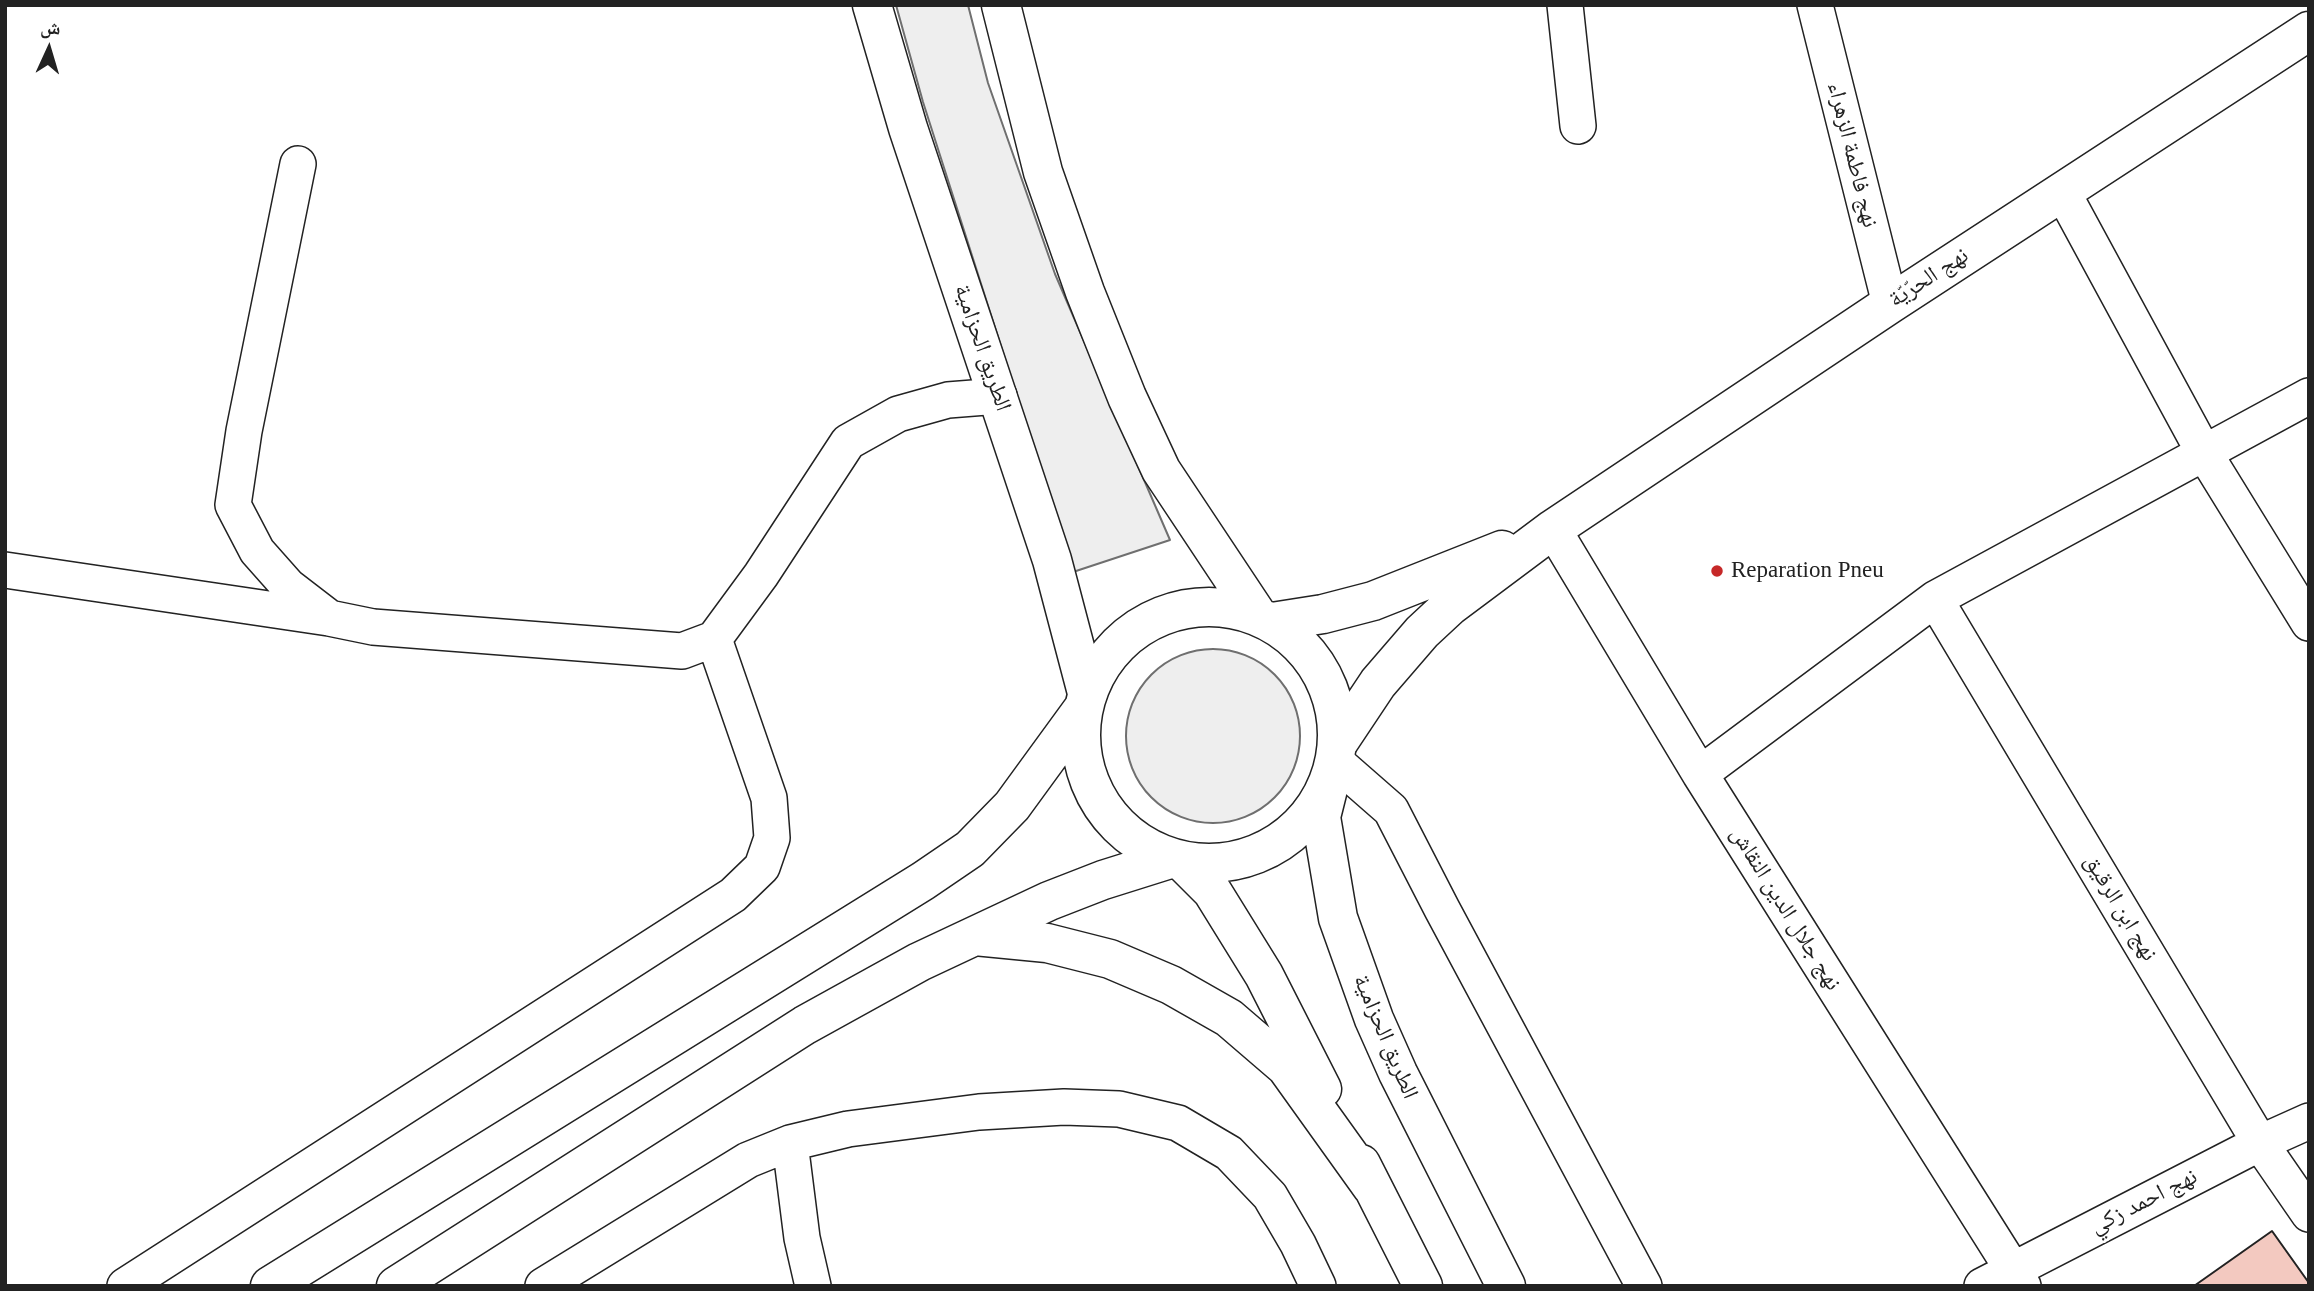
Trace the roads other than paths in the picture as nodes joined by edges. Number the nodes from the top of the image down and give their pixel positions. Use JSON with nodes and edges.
{"nodes":[{"id":1,"x":873,"y":5,"type":"edge"},
{"id":2,"x":1001,"y":5,"type":"edge"},
{"id":3,"x":1565,"y":5,"type":"edge"},
{"id":4,"x":1815,"y":5,"type":"edge"},
{"id":5,"x":2309,"y":32,"type":"edge"},
{"id":6,"x":1578,"y":126,"type":"dead end"},
{"id":7,"x":298,"y":164,"type":"dead end"},
{"id":8,"x":2062,"y":191,"type":"junction"},
{"id":9,"x":1890,"y":304,"type":"junction"},
{"id":10,"x":999,"y":396,"type":"junction"},
{"id":11,"x":2309,"y":396,"type":"edge"},
{"id":12,"x":2203,"y":452,"type":"junction"},
{"id":13,"x":1553,"y":529,"type":"junction"},
{"id":14,"x":5,"y":570,"type":"edge"},
{"id":15,"x":1935,"y":600,"type":"junction"},
{"id":16,"x":330,"y":618,"type":"junction"},
{"id":17,"x":1265,"y":619,"type":"junction"},
{"id":18,"x":2309,"y":623,"type":"edge"},
{"id":19,"x":715,"y":639,"type":"junction"},
{"id":20,"x":1085,"y":702,"type":"junction"},
{"id":21,"x":1335,"y":759,"type":"junction"},
{"id":22,"x":1700,"y":774,"type":"junction"},
{"id":23,"x":1177,"y":859,"type":"junction"},
{"id":24,"x":975,"y":936,"type":"junction"},
{"id":25,"x":2309,"y":1121,"type":"edge"},
{"id":26,"x":790,"y":1143,"type":"junction"},
{"id":27,"x":2260,"y":1143,"type":"junction"},
{"id":28,"x":1372,"y":1187,"type":"junction"},
{"id":29,"x":2309,"y":1214,"type":"edge"},
{"id":30,"x":2017,"y":1277,"type":"edge"},
{"id":31,"x":124,"y":1286,"type":"edge"},
{"id":32,"x":270,"y":1286,"type":"edge"},
{"id":33,"x":396,"y":1286,"type":"edge"},
{"id":34,"x":544,"y":1286,"type":"edge"},
{"id":35,"x":813,"y":1286,"type":"edge"},
{"id":36,"x":1318,"y":1286,"type":"edge"},
{"id":37,"x":1423,"y":1286,"type":"edge"},
{"id":38,"x":1506,"y":1286,"type":"edge"},
{"id":39,"x":1644,"y":1286,"type":"edge"},
{"id":40,"x":1982,"y":1286,"type":"edge"}],
"edges":[{"from":1,"to":10,"type":"main road","name":"الطريق الحزامية"},
{"from":2,"to":17,"type":"main road","name":"الطريق الحزامية"},
{"from":3,"to":6,"type":"street"},
{"from":4,"to":9,"type":"street","name":"نهج فاطمة الزهراء"},
{"from":5,"to":8,"type":"main road","name":"نهج الحرّيّة"},
{"from":7,"to":16,"type":"street"},
{"from":8,"to":9,"type":"main road","name":"نهج الحرّيّة"},
{"from":8,"to":12,"type":"street"},
{"from":9,"to":13,"type":"main road","name":"نهج الحرّيّة"},
{"from":10,"to":19,"type":"street"},
{"from":10,"to":20,"type":"main road","name":"الطريق الحزامية"},
{"from":11,"to":12,"type":"street"},
{"from":12,"to":15,"type":"street"},
{"from":12,"to":18,"type":"street"},
{"from":13,"to":17,"type":"main road"},
{"from":13,"to":21,"type":"main road"},
{"from":13,"to":22,"type":"street","name":"نهج جلال الدين النقاش"},
{"from":14,"to":16,"type":"street"},
{"from":15,"to":22,"type":"street"},
{"from":15,"to":27,"type":"street","name":"نهج ابن الرقيق"},
{"from":16,"to":19,"type":"street"},
{"from":17,"to":20,"type":"main road","name":"الطريق الحزامية"},
{"from":17,"to":21,"type":"main road","name":"الطريق الحزامية"},
{"from":19,"to":31,"type":"street"},
{"from":20,"to":23,"type":"main road","name":"الطريق الحزامية"},
{"from":20,"to":32,"type":"main road"},
{"from":21,"to":23,"type":"main road","name":"الطريق الحزامية"},
{"from":21,"to":38,"type":"main road","name":"الطريق الحزامية"},
{"from":21,"to":39,"type":"street"},
{"from":22,"to":30,"type":"street","name":"نهج جلال الدين النقاش"},
{"from":23,"to":24,"type":"main road"},
{"from":23,"to":28,"type":"main road","name":"الطريق الحزامية"},
{"from":24,"to":28,"type":"main road"},
{"from":24,"to":33,"type":"main road"},
{"from":25,"to":27,"type":"street","name":"نهج احمد زكي"},
{"from":26,"to":34,"type":"street"},
{"from":26,"to":35,"type":"street"},
{"from":26,"to":36,"type":"street"},
{"from":27,"to":29,"type":"street","name":"نهج ابن الرقيق"},
{"from":27,"to":30,"type":"street","name":"نهج احمد زكي"},
{"from":28,"to":37,"type":"main road","name":"الطريق الحزامية"},
{"from":30,"to":40,"type":"street","name":"نهج احمد زكي"}]}
